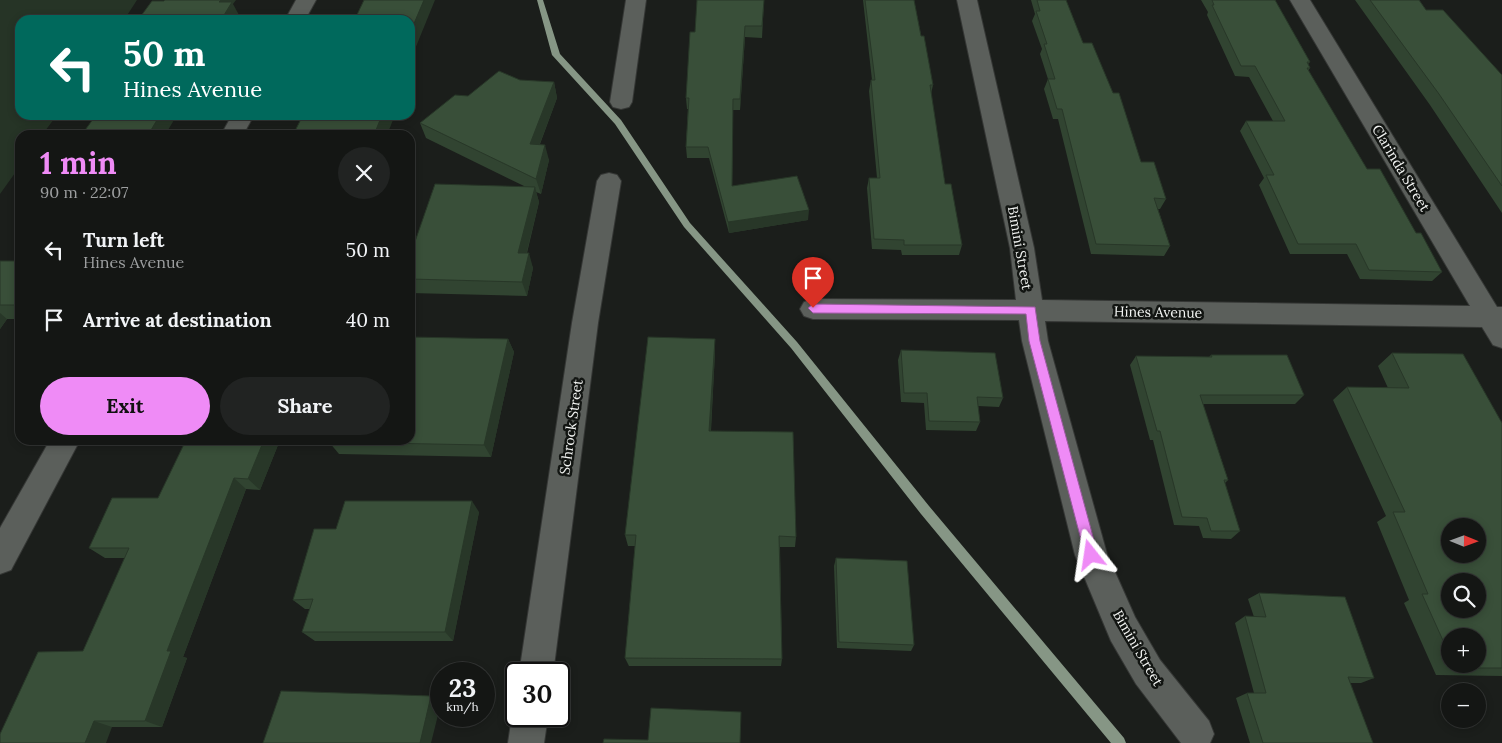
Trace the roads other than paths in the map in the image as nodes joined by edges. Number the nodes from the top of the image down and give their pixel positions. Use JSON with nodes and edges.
{"nodes":[{"id":1,"x":306,"y":0,"type":"edge"},
{"id":2,"x":636,"y":0,"type":"edge"},
{"id":3,"x":968,"y":0,"type":"edge"},
{"id":4,"x":1300,"y":0,"type":"edge"},
{"id":5,"x":298,"y":15,"type":"edge"},
{"id":6,"x":622,"y":102,"type":"dead end"},
{"id":7,"x":609,"y":181,"type":"dead end"},
{"id":8,"x":813,"y":308,"type":"dead end"},
{"id":9,"x":1031,"y":310,"type":"junction"},
{"id":10,"x":1498,"y":324,"type":"edge"},
{"id":11,"x":62,"y":445,"type":"edge"},
{"id":12,"x":0,"y":559,"type":"edge"},
{"id":13,"x":538,"y":662,"type":"edge"},
{"id":14,"x":528,"y":727,"type":"edge"},
{"id":15,"x":1196,"y":734,"type":"dead end"},
{"id":16,"x":526,"y":743,"type":"edge"}],
"edges":[{"from":1,"to":5,"type":"street"},
{"from":2,"to":6,"type":"street"},
{"from":3,"to":9,"type":"street","name":"Bimini Street"},
{"from":4,"to":10,"type":"street","name":"Clarinda Street"},
{"from":7,"to":13,"type":"street","name":"Schrock Street"},
{"from":8,"to":9,"type":"street","name":"Hines Avenue"},
{"from":9,"to":10,"type":"street","name":"Hines Avenue"},
{"from":9,"to":15,"type":"street","name":"Bimini Street"},
{"from":11,"to":12,"type":"street"},
{"from":14,"to":16,"type":"street"}]}
